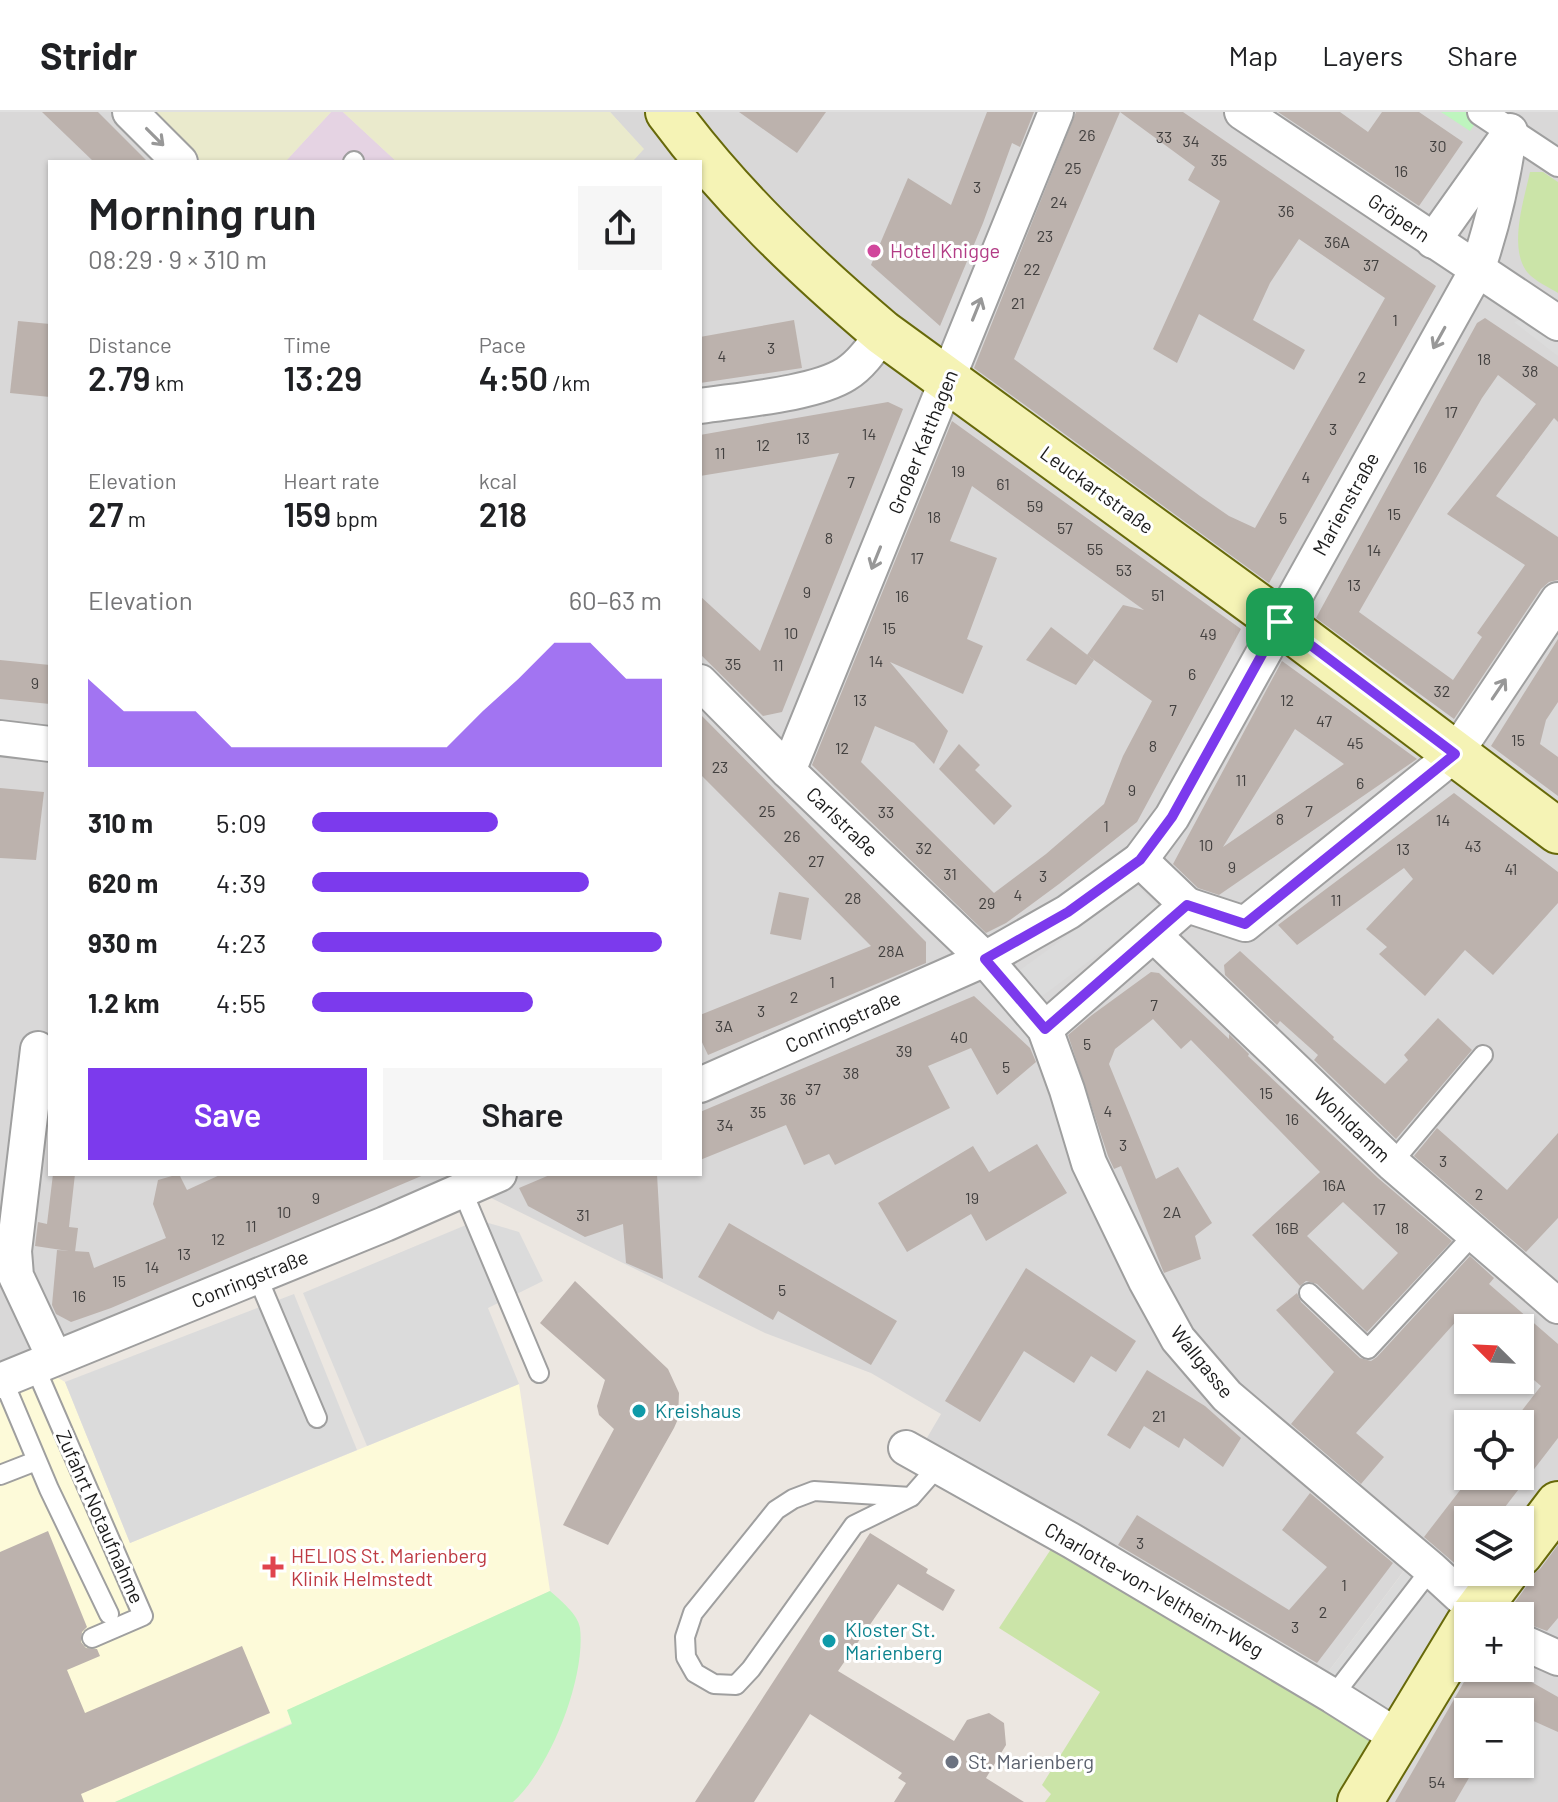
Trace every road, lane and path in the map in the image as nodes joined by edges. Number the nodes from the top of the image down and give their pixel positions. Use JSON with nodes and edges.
{"nodes":[{"id":1,"x":130,"y":112,"type":"edge"},
{"id":2,"x":668,"y":112,"type":"edge"},
{"id":3,"x":1056,"y":112,"type":"edge"},
{"id":4,"x":1242,"y":112,"type":"edge"},
{"id":5,"x":1481,"y":112,"type":"edge"},
{"id":6,"x":1517,"y":122,"type":"edge"},
{"id":7,"x":178,"y":160,"type":"edge"},
{"id":8,"x":1558,"y":163,"type":"edge"},
{"id":9,"x":1475,"y":182,"type":"junction"},
{"id":10,"x":1433,"y":241,"type":"junction"},
{"id":11,"x":1477,"y":270,"type":"junction"},
{"id":12,"x":1558,"y":323,"type":"edge"},
{"id":13,"x":883,"y":333,"type":"junction"},
{"id":14,"x":948,"y":382,"type":"junction"},
{"id":15,"x":702,"y":406,"type":"edge"},
{"id":16,"x":1558,"y":600,"type":"edge"},
{"id":17,"x":1280,"y":622,"type":"junction"},
{"id":18,"x":702,"y":684,"type":"edge"},
{"id":19,"x":0,"y":738,"type":"edge"},
{"id":20,"x":48,"y":744,"type":"edge"},
{"id":21,"x":1455,"y":754,"type":"junction"},
{"id":22,"x":788,"y":771,"type":"junction"},
{"id":23,"x":1558,"y":831,"type":"edge"},
{"id":24,"x":1140,"y":860,"type":"junction"},
{"id":25,"x":1187,"y":905,"type":"junction"},
{"id":26,"x":1154,"y":935,"type":"junction"},
{"id":27,"x":985,"y":959,"type":"junction"},
{"id":28,"x":1045,"y":1029,"type":"junction"},
{"id":29,"x":38,"y":1049,"type":"dead end"},
{"id":30,"x":1483,"y":1055,"type":"dead end"},
{"id":31,"x":702,"y":1084,"type":"edge"},
{"id":32,"x":1392,"y":1163,"type":"junction"},
{"id":33,"x":491,"y":1176,"type":"edge"},
{"id":34,"x":442,"y":1189,"type":"edge"},
{"id":35,"x":10,"y":1197,"type":"edge"},
{"id":36,"x":1474,"y":1234,"type":"junction"},
{"id":37,"x":257,"y":1276,"type":"junction"},
{"id":38,"x":1309,"y":1293,"type":"dead end"},
{"id":39,"x":1558,"y":1306,"type":"edge"},
{"id":40,"x":44,"y":1362,"type":"junction"},
{"id":41,"x":539,"y":1373,"type":"dead end"},
{"id":42,"x":1,"y":1380,"type":"edge"},
{"id":43,"x":317,"y":1418,"type":"dead end"},
{"id":44,"x":906,"y":1448,"type":"dead end"},
{"id":45,"x":36,"y":1461,"type":"junction"},
{"id":46,"x":939,"y":1465,"type":"junction"},
{"id":47,"x":0,"y":1475,"type":"edge"},
{"id":48,"x":911,"y":1497,"type":"junction"},
{"id":49,"x":1558,"y":1504,"type":"edge"},
{"id":50,"x":1534,"y":1536,"type":"edge"},
{"id":51,"x":1431,"y":1569,"type":"junction"},
{"id":52,"x":1461,"y":1602,"type":"edge"},
{"id":53,"x":109,"y":1614,"type":"dead end"},
{"id":54,"x":92,"y":1638,"type":"dead end"},
{"id":55,"x":1534,"y":1647,"type":"edge"},
{"id":56,"x":1454,"y":1650,"type":"edge"},
{"id":57,"x":1558,"y":1658,"type":"edge"},
{"id":58,"x":1333,"y":1696,"type":"junction"},
{"id":59,"x":1398,"y":1737,"type":"junction"},
{"id":60,"x":1360,"y":1802,"type":"edge"}],
"edges":[{"from":1,"to":7,"type":"street","one_way":true},
{"from":2,"to":13,"type":"main road","name":"Leuckartstraße"},
{"from":14,"to":3,"type":"street","name":"Großer Katthagen","one_way":true},
{"from":4,"to":10,"type":"street","name":"Gröpern"},
{"from":5,"to":6,"type":"street"},
{"from":6,"to":8,"type":"street"},
{"from":6,"to":9,"type":"street"},
{"from":6,"to":11,"type":"street","name":"Marienstraße"},
{"from":9,"to":10,"type":"street"},
{"from":9,"to":11,"type":"street"},
{"from":10,"to":11,"type":"street","name":"Gröpern"},
{"from":11,"to":12,"type":"street","name":"Gröpern"},
{"from":11,"to":17,"type":"street","name":"Marienstraße","one_way":true},
{"from":13,"to":14,"type":"main road","name":"Leuckartstraße"},
{"from":13,"to":15,"type":"street"},
{"from":14,"to":17,"type":"main road","name":"Leuckartstraße"},
{"from":14,"to":22,"type":"street","name":"Großer Katthagen","one_way":true},
{"from":21,"to":16,"type":"street","one_way":true},
{"from":17,"to":21,"type":"main road","name":"Leuckartstraße"},
{"from":17,"to":24,"type":"street","name":"Marienstraße"},
{"from":18,"to":22,"type":"street","name":"Carlstraße"},
{"from":19,"to":20,"type":"street"},
{"from":21,"to":23,"type":"main road","name":"Leuckartstraße"},
{"from":21,"to":25,"type":"street"},
{"from":22,"to":27,"type":"street","name":"Carlstraße"},
{"from":24,"to":25,"type":"street"},
{"from":24,"to":27,"type":"street","name":"Conringstraße"},
{"from":25,"to":26,"type":"street"},
{"from":26,"to":28,"type":"street"},
{"from":26,"to":32,"type":"street","name":"Wohldamm"},
{"from":27,"to":28,"type":"street","name":"Carlstraße"},
{"from":27,"to":31,"type":"street","name":"Conringstraße"},
{"from":28,"to":51,"type":"street","name":"Wallgasse"},
{"from":29,"to":35,"type":"street"},
{"from":30,"to":32,"type":"lane"},
{"from":32,"to":36,"type":"street","name":"Wohldamm"},
{"from":33,"to":34,"type":"street","name":"Conringstraße"},
{"from":34,"to":37,"type":"street","name":"Conringstraße"},
{"from":34,"to":41,"type":"lane"},
{"from":35,"to":40,"type":"street"},
{"from":36,"to":38,"type":"lane"},
{"from":36,"to":39,"type":"street","name":"Wohldamm"},
{"from":37,"to":40,"type":"street","name":"Conringstraße"},
{"from":37,"to":43,"type":"lane"},
{"from":40,"to":42,"type":"street","name":"Conringstraße"},
{"from":40,"to":54,"type":"lane","name":"Zufahrt Notaufnahme"},
{"from":42,"to":45,"type":"lane"},
{"from":44,"to":46,"type":"street","name":"Charlotte-von-Veltheim-Weg"},
{"from":45,"to":47,"type":"lane"},
{"from":45,"to":53,"type":"lane"},
{"from":46,"to":48,"type":"lane"},
{"from":46,"to":58,"type":"street","name":"Charlotte-von-Veltheim-Weg"},
{"from":48,"to":48,"type":"lane"},
{"from":49,"to":50,"type":"main road"},
{"from":51,"to":52,"type":"street","name":"Wallgasse"},
{"from":51,"to":58,"type":"lane"},
{"from":55,"to":57,"type":"street"},
{"from":56,"to":59,"type":"main road"},
{"from":58,"to":59,"type":"street","name":"Charlotte-von-Veltheim-Weg"},
{"from":59,"to":60,"type":"main road"}]}
